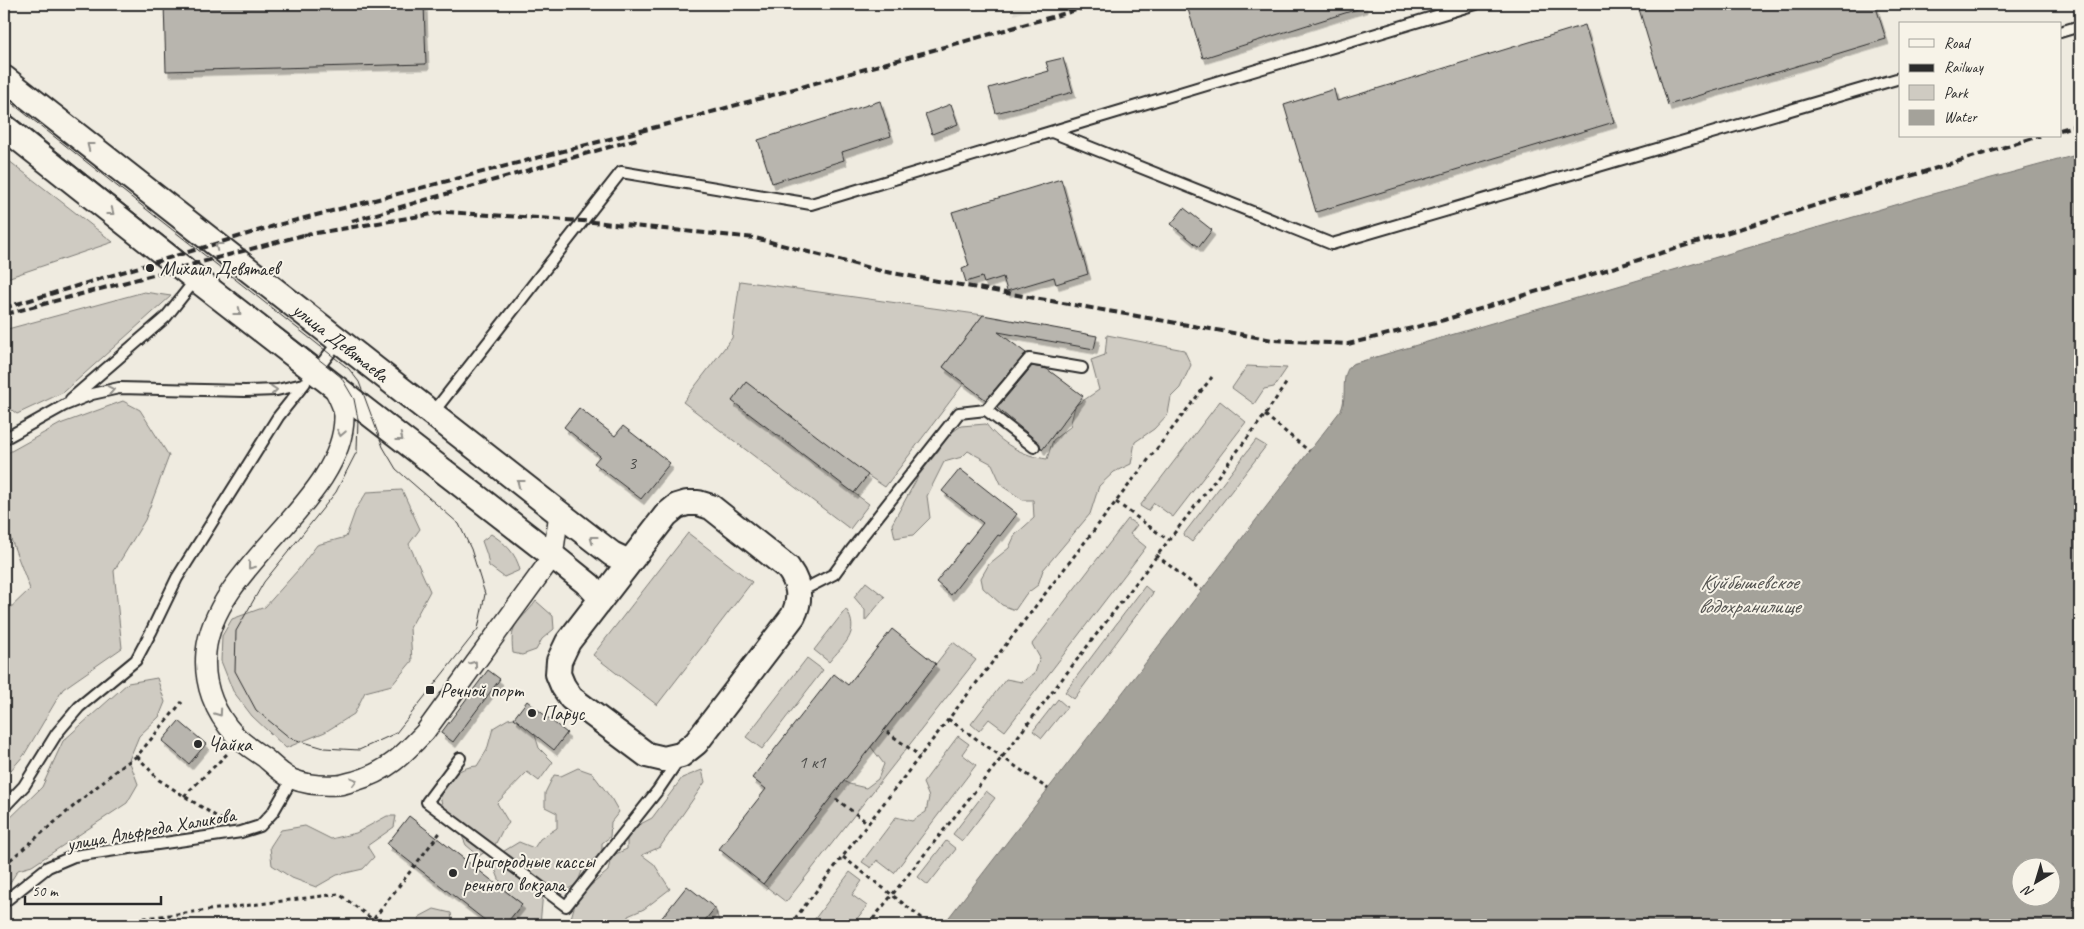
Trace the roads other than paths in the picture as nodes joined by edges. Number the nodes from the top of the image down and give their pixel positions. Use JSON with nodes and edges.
{"nodes":[{"id":1,"x":1476,"y":4,"type":"edge"},
{"id":2,"x":2080,"y":26,"type":"edge"},
{"id":3,"x":2062,"y":31,"type":"edge"},
{"id":4,"x":4,"y":78,"type":"edge"},
{"id":5,"x":1899,"y":78,"type":"edge"},
{"id":6,"x":4,"y":127,"type":"edge"},
{"id":7,"x":1052,"y":132,"type":"junction"},
{"id":8,"x":196,"y":279,"type":"junction"},
{"id":9,"x":339,"y":341,"type":"junction"},
{"id":10,"x":1082,"y":368,"type":"dead end"},
{"id":11,"x":310,"y":378,"type":"junction"},
{"id":12,"x":333,"y":387,"type":"junction"},
{"id":13,"x":65,"y":405,"type":"junction"},
{"id":14,"x":986,"y":410,"type":"junction"},
{"id":15,"x":432,"y":414,"type":"junction"},
{"id":16,"x":4,"y":439,"type":"edge"},
{"id":17,"x":1034,"y":447,"type":"dead end"},
{"id":18,"x":559,"y":513,"type":"junction"},
{"id":19,"x":553,"y":556,"type":"junction"},
{"id":20,"x":629,"y":562,"type":"junction"},
{"id":21,"x":799,"y":592,"type":"junction"},
{"id":22,"x":601,"y":598,"type":"junction"},
{"id":23,"x":681,"y":755,"type":"junction"},
{"id":24,"x":460,"y":758,"type":"dead end"},
{"id":25,"x":292,"y":779,"type":"junction"},
{"id":26,"x":4,"y":807,"type":"edge"},
{"id":27,"x":4,"y":902,"type":"edge"}],
"edges":[{"from":1,"to":7,"type":"lane"},
{"from":2,"to":3,"type":"lane"},
{"from":9,"to":4,"type":"street","name":"улица Девятаева","one_way":true},
{"from":5,"to":7,"type":"lane"},
{"from":6,"to":8,"type":"street","name":"улица Девятаева","one_way":true},
{"from":7,"to":15,"type":"lane"},
{"from":8,"to":11,"type":"street","name":"улица Девятаева","one_way":true},
{"from":8,"to":13,"type":"lane"},
{"from":9,"to":11,"type":"lane"},
{"from":9,"to":15,"type":"street","name":"улица Девятаева"},
{"from":10,"to":14,"type":"lane"},
{"from":11,"to":12,"type":"street","name":"улица Девятаева"},
{"from":13,"to":11,"type":"lane","one_way":true},
{"from":11,"to":26,"type":"lane"},
{"from":12,"to":19,"type":"street","name":"улица Девятаева","one_way":true},
{"from":12,"to":25,"type":"street","one_way":true},
{"from":13,"to":16,"type":"lane"},
{"from":14,"to":17,"type":"lane"},
{"from":14,"to":21,"type":"lane"},
{"from":18,"to":15,"type":"street","name":"улица Девятаева","one_way":true},
{"from":18,"to":19,"type":"street"},
{"from":20,"to":18,"type":"street","name":"улица Девятаева","one_way":true},
{"from":19,"to":22,"type":"street","name":"улица Девятаева"},
{"from":25,"to":19,"type":"street","one_way":true},
{"from":20,"to":21,"type":"street"},
{"from":20,"to":22,"type":"street"},
{"from":21,"to":23,"type":"street"},
{"from":22,"to":23,"type":"street"},
{"from":23,"to":24,"type":"lane"},
{"from":25,"to":27,"type":"lane","name":"улица Альфреда Халикова"}]}
